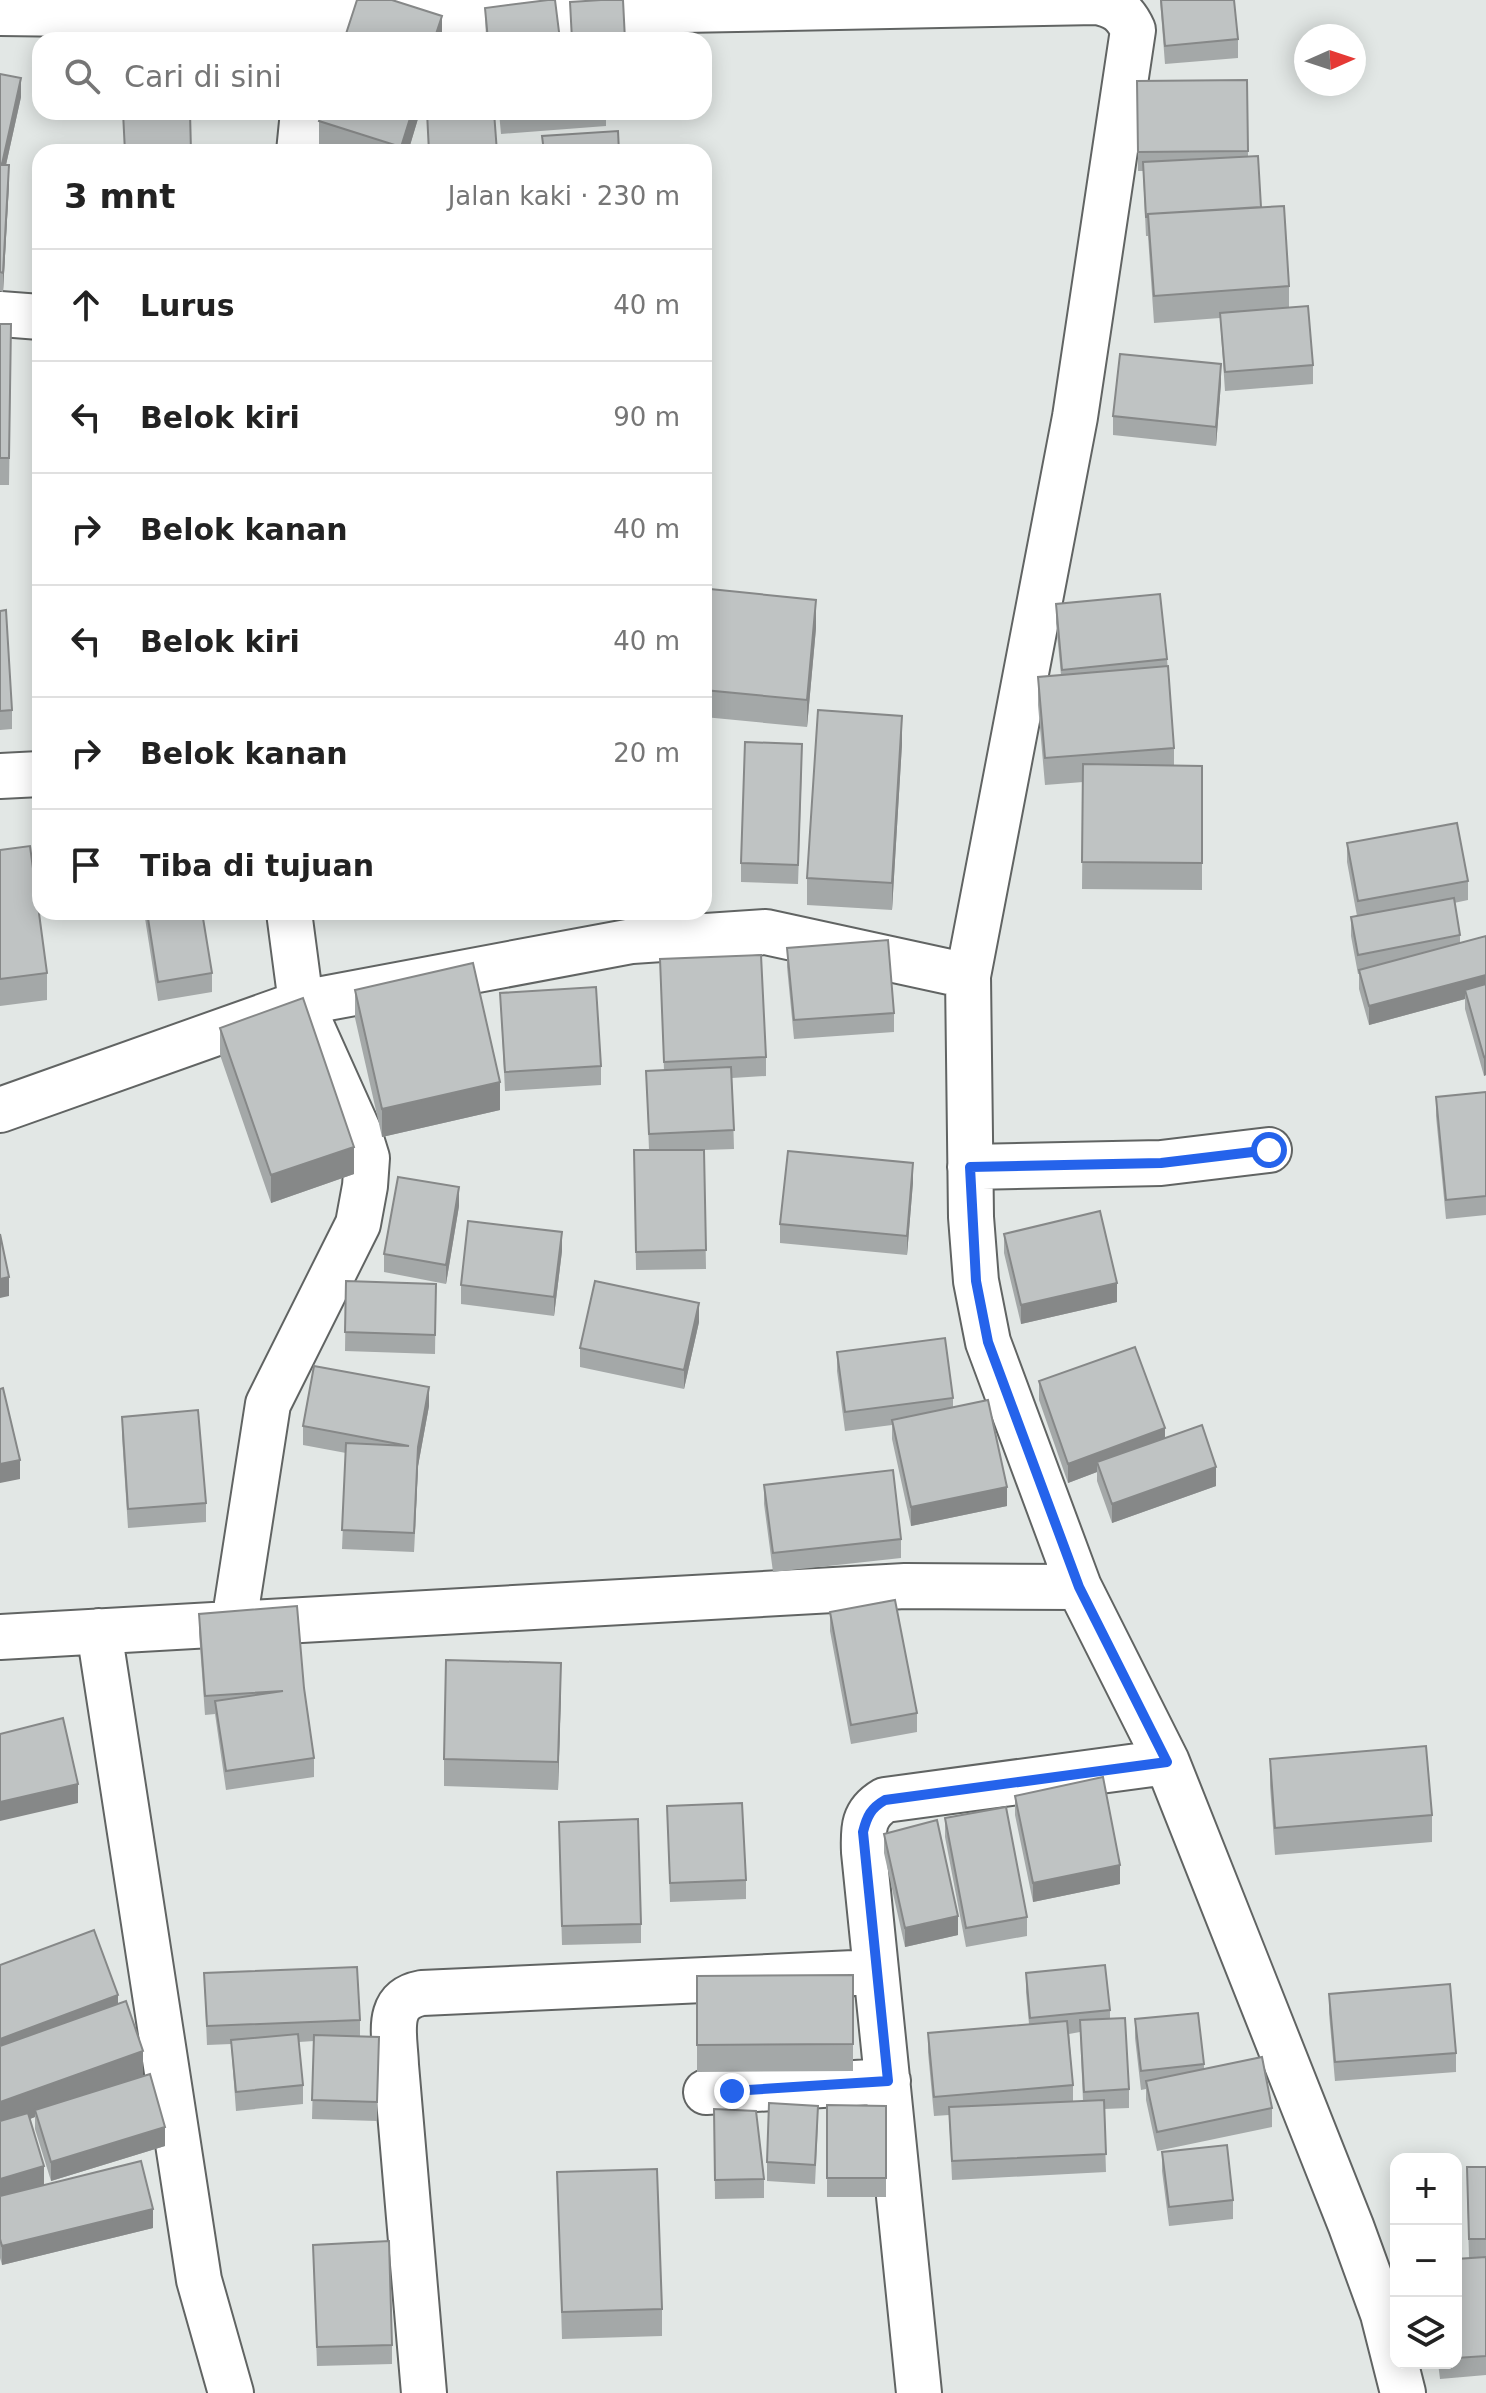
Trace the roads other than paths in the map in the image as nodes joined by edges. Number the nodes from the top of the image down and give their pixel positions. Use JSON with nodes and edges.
{"nodes":[{"id":1,"x":0,"y":13,"type":"edge"},
{"id":2,"x":312,"y":29,"type":"edge"},
{"id":3,"x":302,"y":120,"type":"edge"},
{"id":4,"x":300,"y":144,"type":"edge"},
{"id":5,"x":0,"y":314,"type":"edge"},
{"id":6,"x":32,"y":316,"type":"edge"},
{"id":7,"x":32,"y":774,"type":"edge"},
{"id":8,"x":0,"y":776,"type":"edge"},
{"id":9,"x":290,"y":920,"type":"edge"},
{"id":10,"x":968,"y":976,"type":"junction"},
{"id":11,"x":301,"y":1003,"type":"junction"},
{"id":12,"x":0,"y":1110,"type":"edge"},
{"id":13,"x":1269,"y":1150,"type":"dead end"},
{"id":14,"x":970,"y":1167,"type":"junction"},
{"id":15,"x":1079,"y":1587,"type":"junction"},
{"id":16,"x":234,"y":1623,"type":"junction"},
{"id":17,"x":99,"y":1631,"type":"junction"},
{"id":18,"x":0,"y":1637,"type":"edge"},
{"id":19,"x":1167,"y":1762,"type":"junction"},
{"id":20,"x":876,"y":1972,"type":"junction"},
{"id":21,"x":888,"y":2081,"type":"junction"},
{"id":22,"x":706,"y":2092,"type":"dead end"},
{"id":23,"x":231,"y":2393,"type":"edge"},
{"id":24,"x":424,"y":2393,"type":"edge"},
{"id":25,"x":919,"y":2393,"type":"edge"},
{"id":26,"x":1403,"y":2393,"type":"edge"}],
"edges":[{"from":1,"to":2,"type":"street"},
{"from":2,"to":10,"type":"street"},
{"from":3,"to":4,"type":"street"},
{"from":5,"to":6,"type":"street"},
{"from":7,"to":8,"type":"street"},
{"from":9,"to":11,"type":"street"},
{"from":10,"to":11,"type":"street"},
{"from":10,"to":14,"type":"street"},
{"from":11,"to":12,"type":"street"},
{"from":11,"to":16,"type":"street"},
{"from":13,"to":14,"type":"street"},
{"from":14,"to":15,"type":"street"},
{"from":15,"to":16,"type":"street"},
{"from":15,"to":19,"type":"street"},
{"from":16,"to":17,"type":"street"},
{"from":17,"to":18,"type":"street"},
{"from":17,"to":23,"type":"street"},
{"from":19,"to":20,"type":"street"},
{"from":19,"to":26,"type":"street"},
{"from":20,"to":21,"type":"street"},
{"from":20,"to":24,"type":"street"},
{"from":21,"to":22,"type":"street"},
{"from":21,"to":25,"type":"street"}]}
